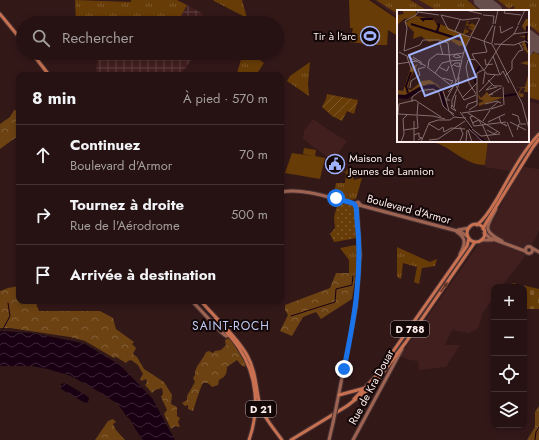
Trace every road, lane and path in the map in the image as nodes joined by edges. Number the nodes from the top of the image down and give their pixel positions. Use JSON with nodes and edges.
{"nodes":[{"id":1,"x":0,"y":14,"type":"edge"},
{"id":2,"x":16,"y":33,"type":"edge"},
{"id":3,"x":37,"y":60,"type":"edge"},
{"id":4,"x":47,"y":72,"type":"edge"},
{"id":5,"x":539,"y":134,"type":"edge"},
{"id":6,"x":539,"y":139,"type":"edge"},
{"id":7,"x":284,"y":192,"type":"edge"},
{"id":8,"x":502,"y":197,"type":"junction"},
{"id":9,"x":357,"y":205,"type":"junction"},
{"id":10,"x":477,"y":225,"type":"junction"},
{"id":11,"x":469,"y":228,"type":"junction"},
{"id":12,"x":454,"y":230,"type":"junction"},
{"id":13,"x":484,"y":231,"type":"junction"},
{"id":14,"x":468,"y":237,"type":"junction"},
{"id":15,"x":481,"y":240,"type":"junction"},
{"id":16,"x":475,"y":242,"type":"junction"},
{"id":17,"x":502,"y":242,"type":"junction"},
{"id":18,"x":508,"y":244,"type":"junction"},
{"id":19,"x":527,"y":246,"type":"junction"},
{"id":20,"x":532,"y":248,"type":"junction"},
{"id":21,"x":525,"y":250,"type":"junction"},
{"id":22,"x":532,"y":252,"type":"junction"},
{"id":23,"x":539,"y":253,"type":"edge"},
{"id":24,"x":451,"y":269,"type":"junction"},
{"id":25,"x":195,"y":304,"type":"edge"},
{"id":26,"x":203,"y":304,"type":"edge"},
{"id":27,"x":203,"y":304,"type":"edge"},
{"id":28,"x":229,"y":335,"type":"junction"},
{"id":29,"x":406,"y":342,"type":"junction"},
{"id":30,"x":367,"y":388,"type":"junction"},
{"id":31,"x":339,"y":395,"type":"junction"},
{"id":32,"x":347,"y":406,"type":"junction"},
{"id":33,"x":281,"y":439,"type":"edge"},
{"id":34,"x":249,"y":440,"type":"edge"},
{"id":35,"x":291,"y":440,"type":"edge"},
{"id":36,"x":329,"y":440,"type":"edge"},
{"id":37,"x":353,"y":440,"type":"edge"}],
"edges":[{"from":1,"to":2,"type":"main road"},
{"from":3,"to":4,"type":"main road"},
{"from":5,"to":10,"type":"main road"},
{"from":6,"to":8,"type":"main road"},
{"from":7,"to":9,"type":"main road","name":"Boulevard d'Armor"},
{"from":8,"to":13,"type":"main road"},
{"from":8,"to":17,"type":"main road"},
{"from":9,"to":12,"type":"main road","name":"Boulevard d'Armor"},
{"from":9,"to":31,"type":"main road"},
{"from":10,"to":11,"type":"main road"},
{"from":10,"to":13,"type":"main road"},
{"from":11,"to":12,"type":"main road","name":"Boulevard d'Armor"},
{"from":11,"to":14,"type":"main road"},
{"from":12,"to":14,"type":"main road","name":"Boulevard d'Armor"},
{"from":12,"to":24,"type":"main road"},
{"from":13,"to":15,"type":"main road"},
{"from":13,"to":17,"type":"main road"},
{"from":14,"to":16,"type":"main road"},
{"from":14,"to":24,"type":"main road","number":"D 788"},
{"from":15,"to":16,"type":"main road"},
{"from":15,"to":17,"type":"main road"},
{"from":29,"to":16,"type":"main road","number":"D 788","one_way":true},
{"from":17,"to":18,"type":"main road"},
{"from":18,"to":19,"type":"main road"},
{"from":18,"to":21,"type":"main road"},
{"from":19,"to":20,"type":"main road"},
{"from":19,"to":21,"type":"main road"},
{"from":20,"to":22,"type":"main road"},
{"from":20,"to":23,"type":"main road"},
{"from":21,"to":22,"type":"main road"},
{"from":22,"to":23,"type":"main road"},
{"from":24,"to":30,"type":"main road","number":"D 788"},
{"from":25,"to":28,"type":"main road"},
{"from":26,"to":28,"type":"main road","number":"D 21"},
{"from":27,"to":33,"type":"main road","number":"D 21"},
{"from":28,"to":34,"type":"main road","number":"D 21"},
{"from":29,"to":32,"type":"main road","number":"D 788"},
{"from":29,"to":37,"type":"main road","name":"Rue de Kra Douar"},
{"from":30,"to":31,"type":"main road"},
{"from":30,"to":32,"type":"main road","number":"D 788"},
{"from":31,"to":36,"type":"main road","bridge":true},
{"from":32,"to":35,"type":"main road","number":"D 788"}]}
